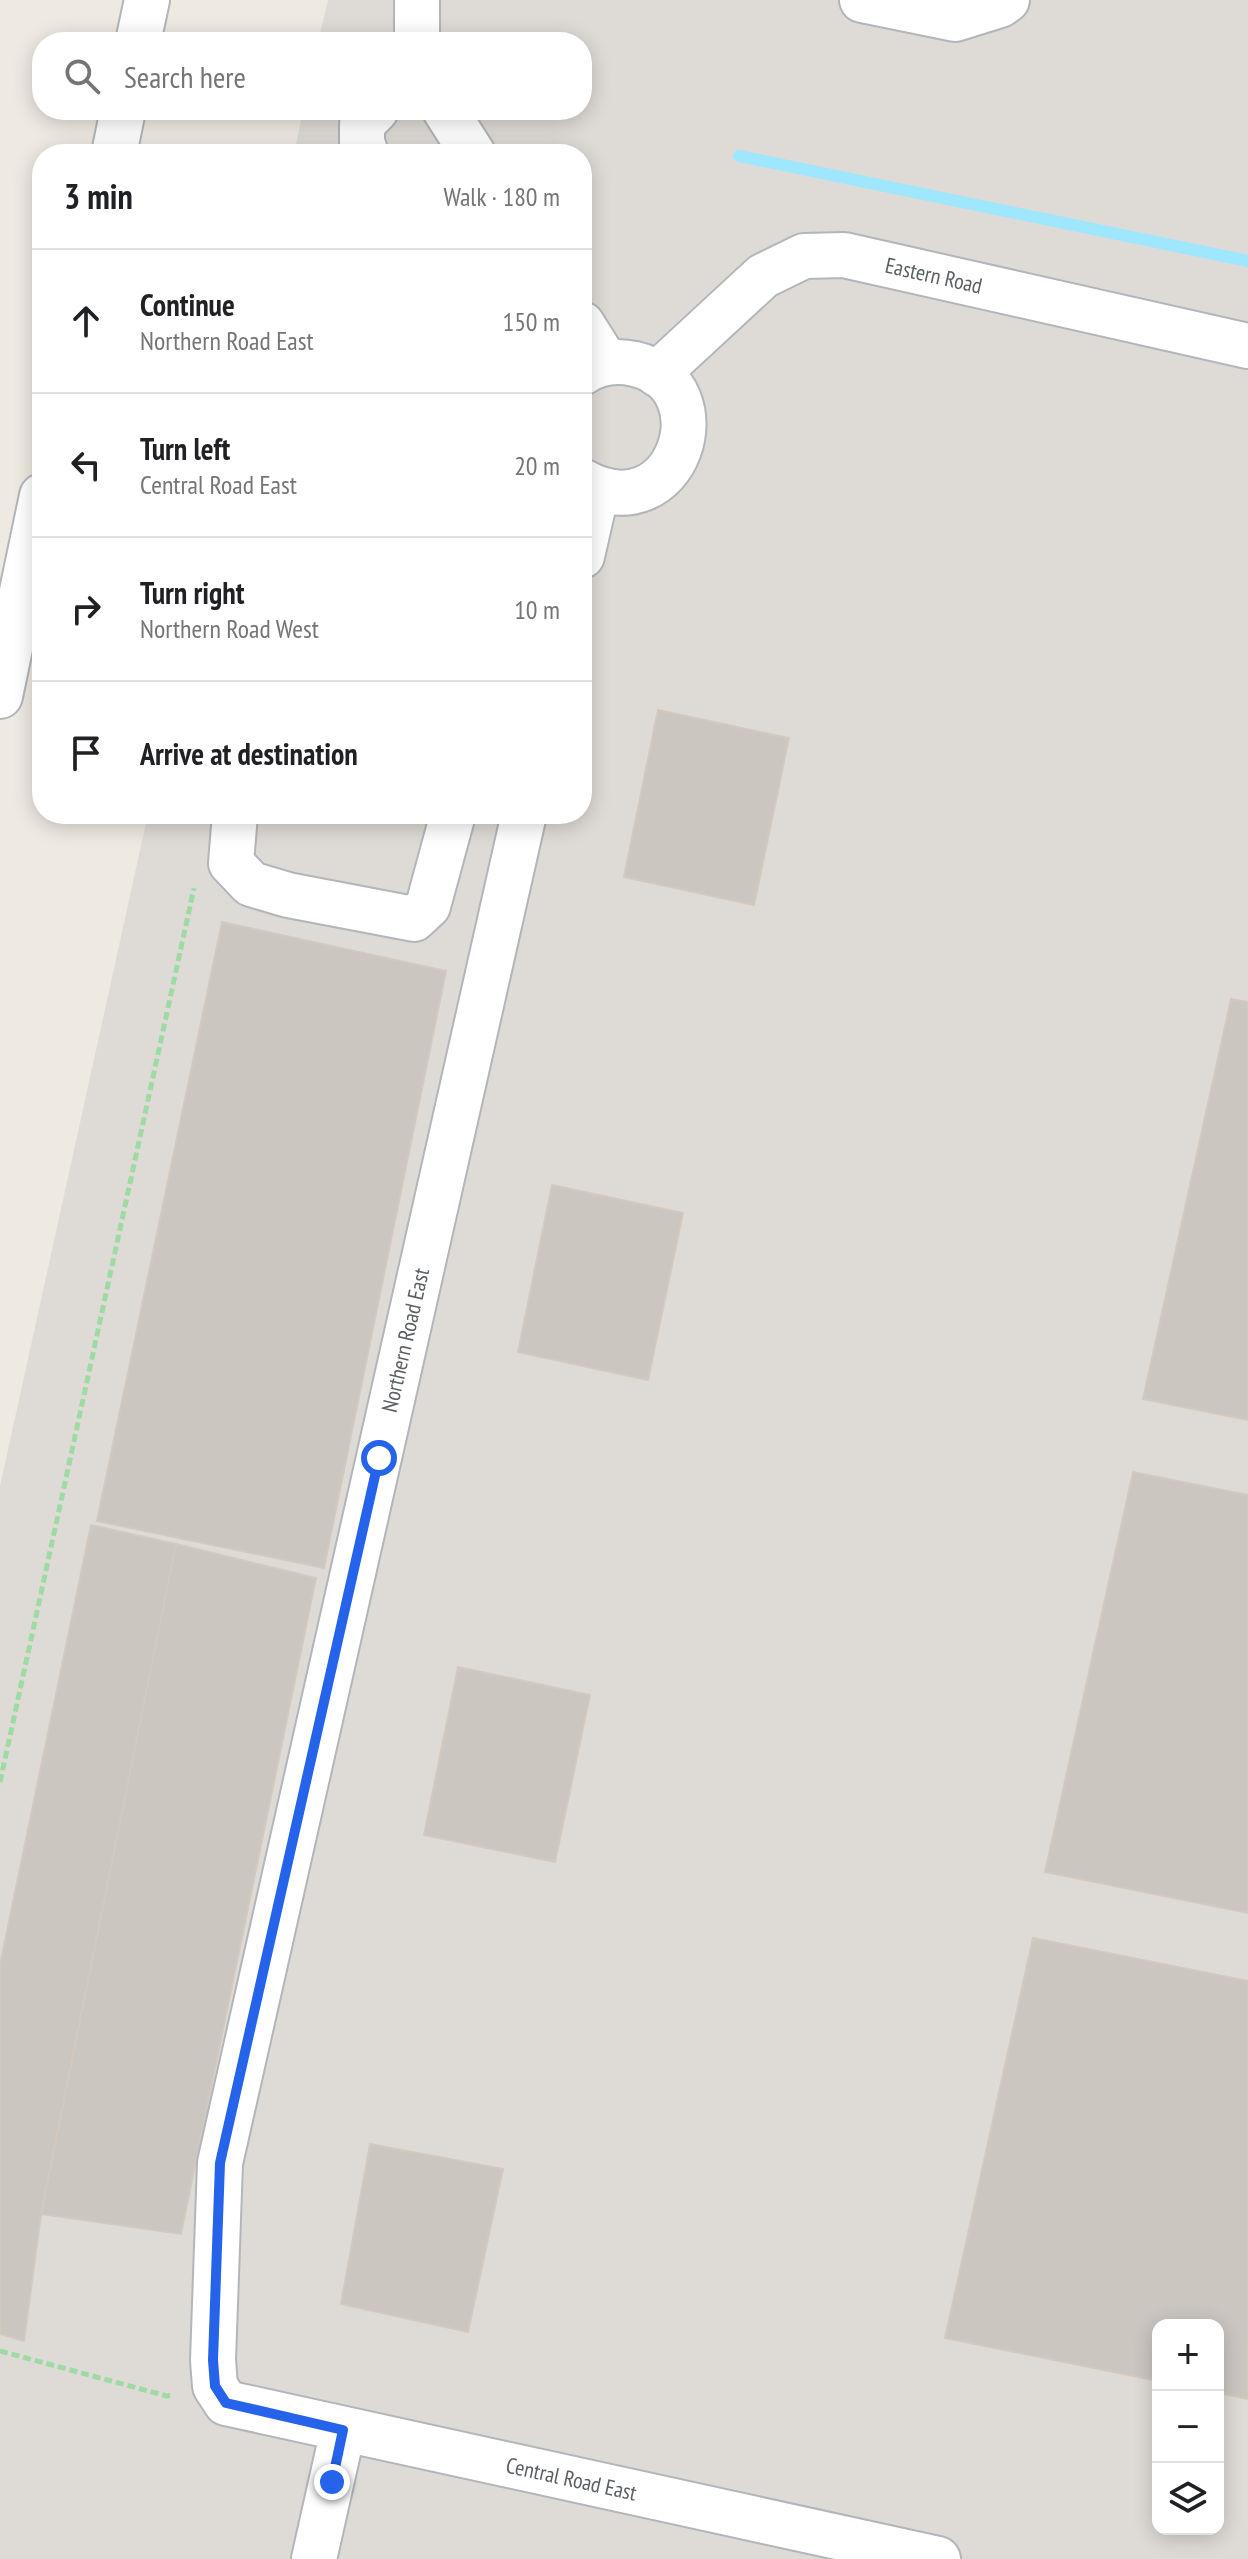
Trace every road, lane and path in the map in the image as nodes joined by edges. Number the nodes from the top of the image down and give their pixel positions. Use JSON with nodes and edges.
{"nodes":[{"id":1,"x":147,"y":0,"type":"edge"},
{"id":2,"x":417,"y":0,"type":"edge"},
{"id":3,"x":862,"y":0,"type":"edge"},
{"id":4,"x":1007,"y":0,"type":"edge"},
{"id":5,"x":140,"y":32,"type":"edge"},
{"id":6,"x":417,"y":32,"type":"edge"},
{"id":7,"x":121,"y":120,"type":"edge"},
{"id":8,"x":451,"y":120,"type":"edge"},
{"id":9,"x":116,"y":144,"type":"edge"},
{"id":10,"x":467,"y":144,"type":"edge"},
{"id":11,"x":1248,"y":346,"type":"edge"},
{"id":12,"x":594,"y":367,"type":"edge"},
{"id":13,"x":657,"y":374,"type":"junction"},
{"id":14,"x":592,"y":487,"type":"edge"},
{"id":15,"x":32,"y":544,"type":"edge"},
{"id":16,"x":0,"y":696,"type":"edge"},
{"id":17,"x":234,"y":824,"type":"edge"},
{"id":18,"x":450,"y":824,"type":"edge"},
{"id":19,"x":522,"y":824,"type":"edge"},
{"id":20,"x":231,"y":863,"type":"junction"},
{"id":21,"x":0,"y":1782,"type":"edge"},
{"id":22,"x":0,"y":2351,"type":"edge"},
{"id":23,"x":215,"y":2386,"type":"junction"},
{"id":24,"x":343,"y":2430,"type":"junction"},
{"id":25,"x":314,"y":2559,"type":"edge"},
{"id":26,"x":938,"y":2559,"type":"edge"}],
"edges":[{"from":1,"to":5,"type":"street"},
{"from":2,"to":6,"type":"street"},
{"from":3,"to":4,"type":"street"},
{"from":7,"to":9,"type":"street"},
{"from":8,"to":10,"type":"street"},
{"from":11,"to":13,"type":"street","name":"Eastern Road"},
{"from":12,"to":13,"type":"street"},
{"from":13,"to":14,"type":"street"},
{"from":15,"to":16,"type":"street"},
{"from":17,"to":20,"type":"street"},
{"from":18,"to":20,"type":"street"},
{"from":19,"to":23,"type":"street","name":"Northern Road East"},
{"from":20,"to":21,"type":"path"},
{"from":22,"to":23,"type":"path"},
{"from":23,"to":24,"type":"street","name":"Central Road East"},
{"from":24,"to":25,"type":"street"},
{"from":24,"to":26,"type":"street","name":"Central Road East"}]}
